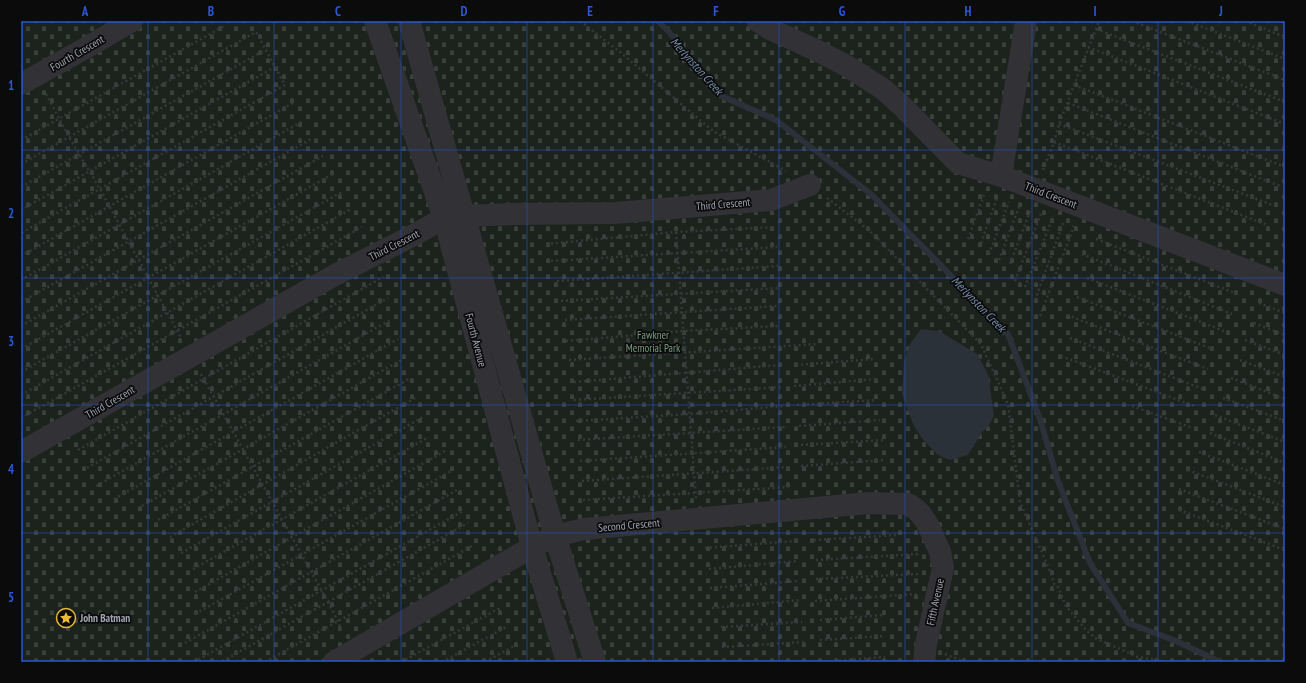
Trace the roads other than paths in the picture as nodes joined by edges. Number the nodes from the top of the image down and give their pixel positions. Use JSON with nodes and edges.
{"nodes":[{"id":1,"x":132,"y":21,"type":"edge"},
{"id":2,"x":375,"y":21,"type":"edge"},
{"id":3,"x":409,"y":21,"type":"edge"},
{"id":4,"x":758,"y":21,"type":"edge"},
{"id":5,"x":1026,"y":21,"type":"edge"},
{"id":6,"x":29,"y":80,"type":"edge"},
{"id":7,"x":1001,"y":176,"type":"junction"},
{"id":8,"x":810,"y":185,"type":"road end"},
{"id":9,"x":454,"y":217,"type":"junction"},
{"id":10,"x":1285,"y":285,"type":"edge"},
{"id":11,"x":21,"y":452,"type":"edge"},
{"id":12,"x":555,"y":536,"type":"junction"},
{"id":13,"x":532,"y":546,"type":"junction"},
{"id":14,"x":927,"y":548,"type":"joint"},
{"id":15,"x":932,"y":657,"type":"edge"},
{"id":16,"x":341,"y":658,"type":"edge"},
{"id":17,"x":568,"y":662,"type":"edge"},
{"id":18,"x":595,"y":662,"type":"edge"}],
"edges":[{"from":1,"to":6,"type":"lane","name":"Fourth Crescent"},
{"from":2,"to":9,"type":"lane","name":"Fourth Avenue"},
{"from":3,"to":9,"type":"lane","name":"Fourth Avenue"},
{"from":4,"to":7,"type":"lane","name":"Third Crescent"},
{"from":5,"to":7,"type":"lane"},
{"from":7,"to":10,"type":"lane","name":"Third Crescent"},
{"from":8,"to":9,"type":"lane","name":"Third Crescent"},
{"from":9,"to":11,"type":"lane","name":"Third Crescent"},
{"from":9,"to":12,"type":"lane","name":"Fourth Avenue"},
{"from":9,"to":13,"type":"lane","name":"Fourth Avenue"},
{"from":12,"to":13,"type":"lane","name":"Second Crescent"},
{"from":12,"to":14,"type":"lane","name":"Second Crescent"},
{"from":12,"to":18,"type":"lane","name":"Fourth Avenue"},
{"from":13,"to":16,"type":"lane","name":"Second Crescent"},
{"from":13,"to":17,"type":"lane","name":"Fourth Avenue"},
{"from":14,"to":15,"type":"lane","name":"Fifth Avenue"}]}
